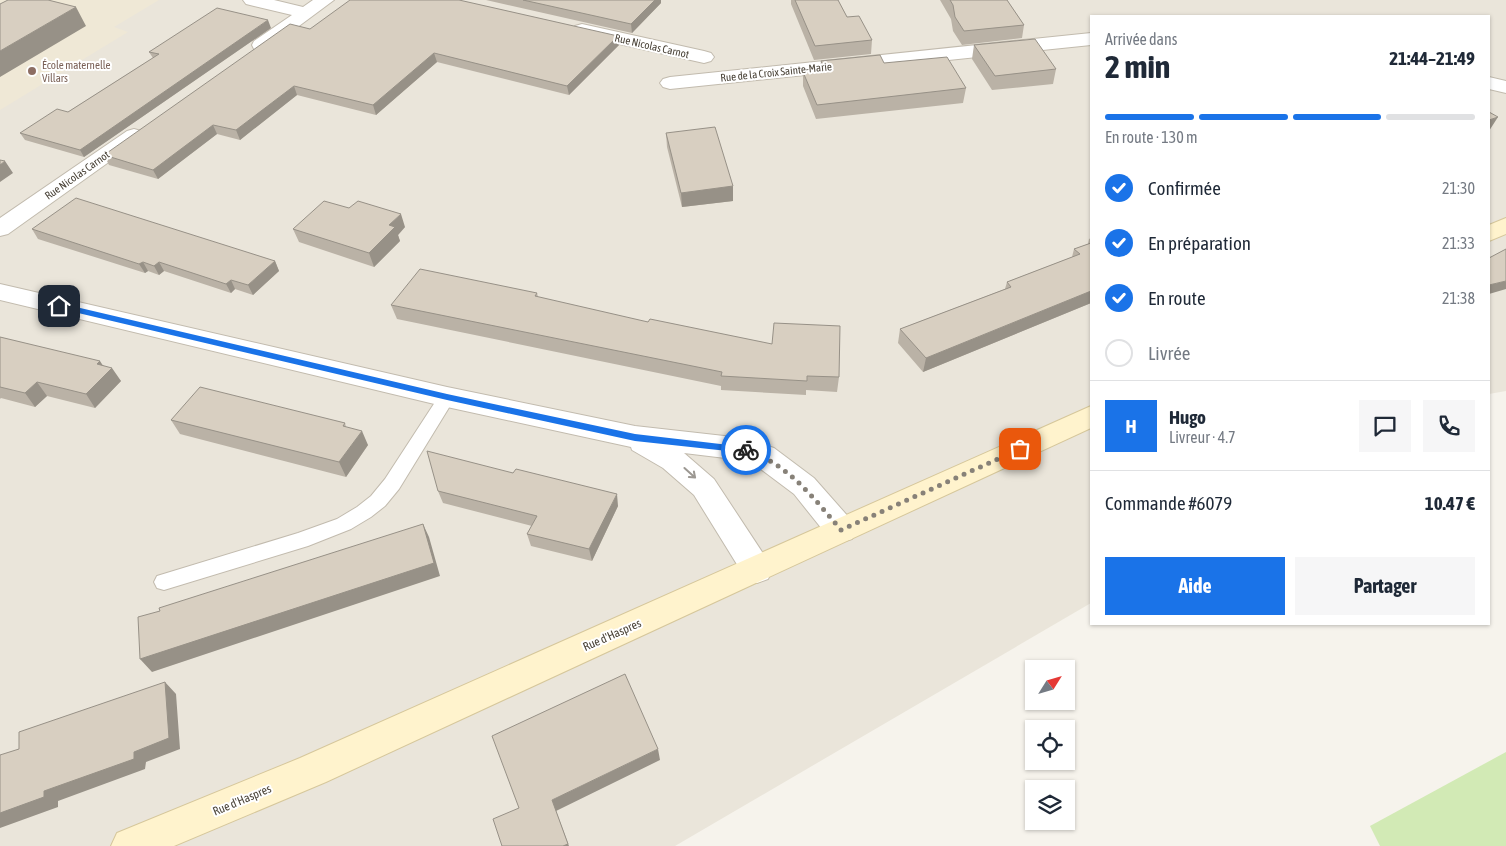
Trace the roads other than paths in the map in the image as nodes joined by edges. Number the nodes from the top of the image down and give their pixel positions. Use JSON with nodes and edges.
{"nodes":[{"id":1,"x":252,"y":0,"type":"edge"},
{"id":2,"x":325,"y":0,"type":"edge"},
{"id":3,"x":274,"y":2,"type":"edge"},
{"id":4,"x":306,"y":13,"type":"junction"},
{"id":5,"x":570,"y":27,"type":"edge"},
{"id":6,"x":1090,"y":39,"type":"edge"},
{"id":7,"x":704,"y":57,"type":"dead end"},
{"id":8,"x":242,"y":58,"type":"edge"},
{"id":9,"x":670,"y":83,"type":"dead end"},
{"id":10,"x":1490,"y":83,"type":"edge"},
{"id":11,"x":1506,"y":87,"type":"edge"},
{"id":12,"x":153,"y":121,"type":"edge"},
{"id":13,"x":1506,"y":225,"type":"edge"},
{"id":14,"x":0,"y":229,"type":"edge"},
{"id":15,"x":1490,"y":233,"type":"edge"},
{"id":16,"x":0,"y":292,"type":"edge"},
{"id":17,"x":447,"y":397,"type":"junction"},
{"id":18,"x":1090,"y":416,"type":"edge"},
{"id":19,"x":635,"y":438,"type":"junction"},
{"id":20,"x":841,"y":530,"type":"junction"},
{"id":21,"x":757,"y":570,"type":"junction"},
{"id":22,"x":164,"y":582,"type":"dead end"},
{"id":23,"x":130,"y":846,"type":"edge"}],
"edges":[{"from":1,"to":3,"type":"street"},
{"from":2,"to":4,"type":"street"},
{"from":3,"to":4,"type":"street"},
{"from":4,"to":8,"type":"street"},
{"from":5,"to":7,"type":"street","name":"Rue Nicolas Carnot"},
{"from":6,"to":9,"type":"street","name":"Rue de la Croix Sainte-Marie"},
{"from":10,"to":11,"type":"street"},
{"from":12,"to":14,"type":"street","name":"Rue Nicolas Carnot"},
{"from":13,"to":15,"type":"main road"},
{"from":16,"to":17,"type":"street"},
{"from":17,"to":19,"type":"street"},
{"from":17,"to":22,"type":"lane"},
{"from":18,"to":20,"type":"main road","name":"Rue d'Haspres"},
{"from":19,"to":20,"type":"street"},
{"from":19,"to":21,"type":"street","one_way":true},
{"from":20,"to":21,"type":"main road","name":"Rue d'Haspres"},
{"from":21,"to":23,"type":"main road","name":"Rue d'Haspres"}]}
